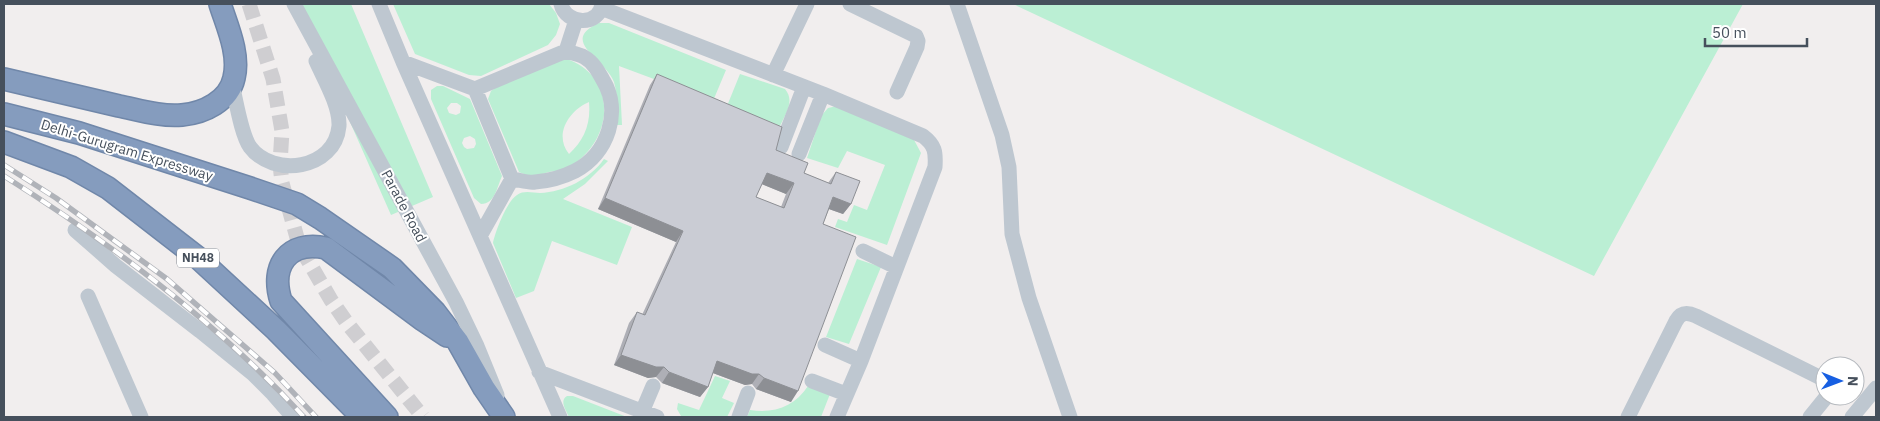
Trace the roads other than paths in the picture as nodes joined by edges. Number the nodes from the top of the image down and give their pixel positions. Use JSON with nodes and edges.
{"nodes":[{"id":1,"x":220,"y":4,"type":"edge"},
{"id":2,"x":294,"y":4,"type":"edge"},
{"id":3,"x":379,"y":4,"type":"edge"},
{"id":4,"x":561,"y":4,"type":"edge"},
{"id":5,"x":807,"y":4,"type":"edge"},
{"id":6,"x":850,"y":4,"type":"edge"},
{"id":7,"x":957,"y":4,"type":"edge"},
{"id":8,"x":602,"y":6,"type":"edge"},
{"id":9,"x":576,"y":20,"type":"junction"},
{"id":10,"x":566,"y":51,"type":"junction"},
{"id":11,"x":403,"y":62,"type":"junction"},
{"id":12,"x":773,"y":75,"type":"junction"},
{"id":13,"x":4,"y":79,"type":"edge"},
{"id":14,"x":232,"y":84,"type":"junction"},
{"id":15,"x":804,"y":87,"type":"junction"},
{"id":16,"x":475,"y":89,"type":"junction"},
{"id":17,"x":897,"y":92,"type":"dead end"},
{"id":18,"x":823,"y":94,"type":"junction"},
{"id":19,"x":4,"y":114,"type":"edge"},
{"id":20,"x":4,"y":142,"type":"edge"},
{"id":21,"x":781,"y":147,"type":"edge"},
{"id":22,"x":799,"y":154,"type":"dead end"},
{"id":23,"x":512,"y":179,"type":"junction"},
{"id":24,"x":75,"y":230,"type":"dead end"},
{"id":25,"x":480,"y":236,"type":"junction"},
{"id":26,"x":863,"y":251,"type":"dead end"},
{"id":27,"x":896,"y":267,"type":"junction"},
{"id":28,"x":88,"y":296,"type":"dead end"},
{"id":29,"x":458,"y":342,"type":"junction"},
{"id":30,"x":825,"y":345,"type":"dead end"},
{"id":31,"x":861,"y":361,"type":"junction"},
{"id":32,"x":539,"y":372,"type":"junction"},
{"id":33,"x":1815,"y":375,"type":"edge"},
{"id":34,"x":812,"y":380,"type":"dead end"},
{"id":35,"x":653,"y":386,"type":"dead end"},
{"id":36,"x":1876,"y":388,"type":"edge"},
{"id":37,"x":748,"y":393,"type":"dead end"},
{"id":38,"x":846,"y":394,"type":"junction"},
{"id":39,"x":1865,"y":395,"type":"edge"},
{"id":40,"x":1819,"y":406,"type":"edge"},
{"id":41,"x":642,"y":412,"type":"junction"},
{"id":42,"x":502,"y":415,"type":"edge"},
{"id":43,"x":141,"y":417,"type":"edge"},
{"id":44,"x":293,"y":417,"type":"edge"},
{"id":45,"x":362,"y":417,"type":"edge"},
{"id":46,"x":387,"y":417,"type":"edge"},
{"id":47,"x":560,"y":417,"type":"edge"},
{"id":48,"x":657,"y":417,"type":"edge"},
{"id":49,"x":739,"y":417,"type":"edge"},
{"id":50,"x":836,"y":417,"type":"edge"},
{"id":51,"x":1070,"y":417,"type":"edge"},
{"id":52,"x":1628,"y":417,"type":"edge"},
{"id":53,"x":1810,"y":417,"type":"edge"}],
"edges":[{"from":1,"to":14,"type":"highway"},
{"from":2,"to":14,"type":"street"},
{"from":2,"to":42,"type":"street","name":"Parade Road"},
{"from":3,"to":11,"type":"street"},
{"from":4,"to":9,"type":"street"},
{"from":5,"to":12,"type":"street"},
{"from":6,"to":17,"type":"street"},
{"from":7,"to":51,"type":"street"},
{"from":8,"to":9,"type":"street"},
{"from":8,"to":12,"type":"street"},
{"from":9,"to":10,"type":"street"},
{"from":10,"to":16,"type":"street"},
{"from":10,"to":23,"type":"street"},
{"from":11,"to":16,"type":"street"},
{"from":11,"to":25,"type":"street"},
{"from":12,"to":15,"type":"street"},
{"from":13,"to":14,"type":"highway"},
{"from":15,"to":18,"type":"street"},
{"from":15,"to":21,"type":"street"},
{"from":16,"to":23,"type":"street"},
{"from":18,"to":22,"type":"street"},
{"from":18,"to":27,"type":"street"},
{"from":19,"to":29,"type":"highway","name":"Delhi-Gurugram Expressway"},
{"from":20,"to":45,"type":"highway","number":"NH48"},
{"from":23,"to":25,"type":"street"},
{"from":24,"to":44,"type":"street"},
{"from":25,"to":32,"type":"street"},
{"from":26,"to":27,"type":"street"},
{"from":27,"to":31,"type":"street"},
{"from":28,"to":43,"type":"street"},
{"from":29,"to":42,"type":"highway","name":"Delhi-Gurugram Expressway"},
{"from":29,"to":46,"type":"highway"},
{"from":30,"to":31,"type":"street"},
{"from":31,"to":38,"type":"street"},
{"from":32,"to":41,"type":"street"},
{"from":32,"to":47,"type":"street"},
{"from":33,"to":52,"type":"street"},
{"from":34,"to":38,"type":"street"},
{"from":35,"to":41,"type":"street"},
{"from":36,"to":39,"type":"street"},
{"from":37,"to":49,"type":"street"},
{"from":38,"to":50,"type":"street"},
{"from":40,"to":53,"type":"street"},
{"from":41,"to":48,"type":"street"}]}
